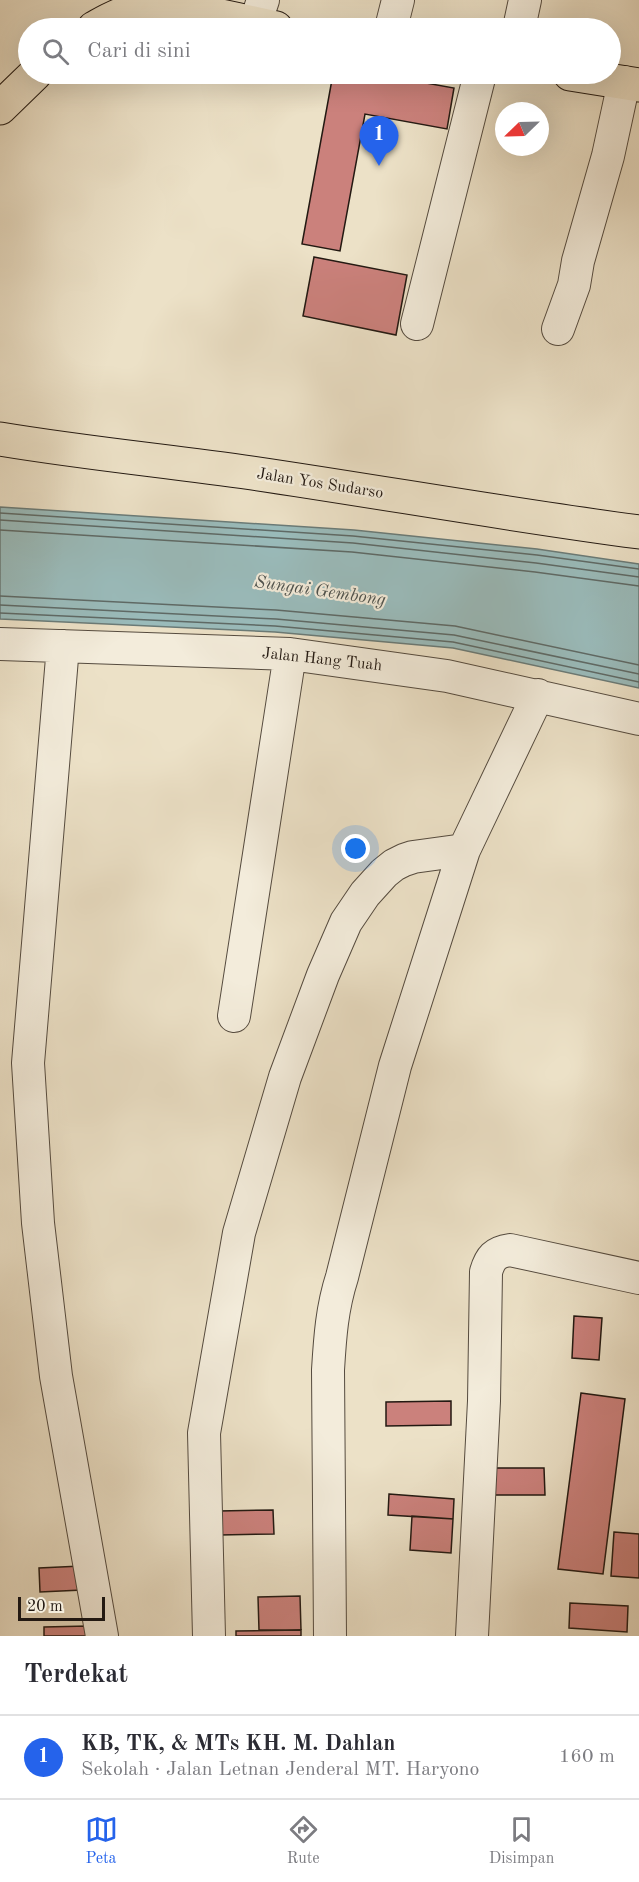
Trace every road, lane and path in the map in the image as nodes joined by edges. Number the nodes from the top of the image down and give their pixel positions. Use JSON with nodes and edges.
{"nodes":[{"id":1,"x":398,"y":0,"type":"edge"},
{"id":2,"x":525,"y":0,"type":"edge"},
{"id":3,"x":132,"y":6,"type":"edge"},
{"id":4,"x":111,"y":18,"type":"edge"},
{"id":5,"x":265,"y":18,"type":"edge"},
{"id":6,"x":394,"y":18,"type":"edge"},
{"id":7,"x":521,"y":18,"type":"edge"},
{"id":8,"x":25,"y":84,"type":"edge"},
{"id":9,"x":477,"y":84,"type":"edge"},
{"id":10,"x":631,"y":84,"type":"edge"},
{"id":11,"x":0,"y":108,"type":"edge"},
{"id":12,"x":417,"y":324,"type":"dead end"},
{"id":13,"x":558,"y":329,"type":"dead end"},
{"id":14,"x":0,"y":439,"type":"edge"},
{"id":15,"x":639,"y":532,"type":"edge"},
{"id":16,"x":0,"y":644,"type":"edge"},
{"id":17,"x":63,"y":646,"type":"junction"},
{"id":18,"x":290,"y":654,"type":"junction"},
{"id":19,"x":538,"y":694,"type":"junction"},
{"id":20,"x":639,"y":719,"type":"edge"},
{"id":21,"x":464,"y":850,"type":"junction"},
{"id":22,"x":234,"y":1016,"type":"dead end"},
{"id":23,"x":639,"y":1278,"type":"edge"},
{"id":24,"x":102,"y":1636,"type":"edge"},
{"id":25,"x":209,"y":1636,"type":"edge"},
{"id":26,"x":330,"y":1636,"type":"edge"},
{"id":27,"x":472,"y":1636,"type":"edge"}],
"edges":[{"from":1,"to":6,"type":"street"},
{"from":2,"to":7,"type":"street"},
{"from":3,"to":4,"type":"main road"},
{"from":3,"to":5,"type":"main road"},
{"from":8,"to":11,"type":"main road"},
{"from":9,"to":12,"type":"street"},
{"from":10,"to":13,"type":"street"},
{"from":14,"to":15,"type":"main road","name":"Jalan Yos Sudarso"},
{"from":16,"to":17,"type":"street","name":"Jalan Hang Tuah"},
{"from":17,"to":18,"type":"street","name":"Jalan Hang Tuah"},
{"from":17,"to":24,"type":"street"},
{"from":18,"to":19,"type":"street","name":"Jalan Hang Tuah"},
{"from":18,"to":22,"type":"street"},
{"from":19,"to":20,"type":"street","name":"Jalan Hang Tuah"},
{"from":19,"to":21,"type":"street"},
{"from":21,"to":25,"type":"street"},
{"from":21,"to":26,"type":"street"},
{"from":23,"to":27,"type":"street"}]}
